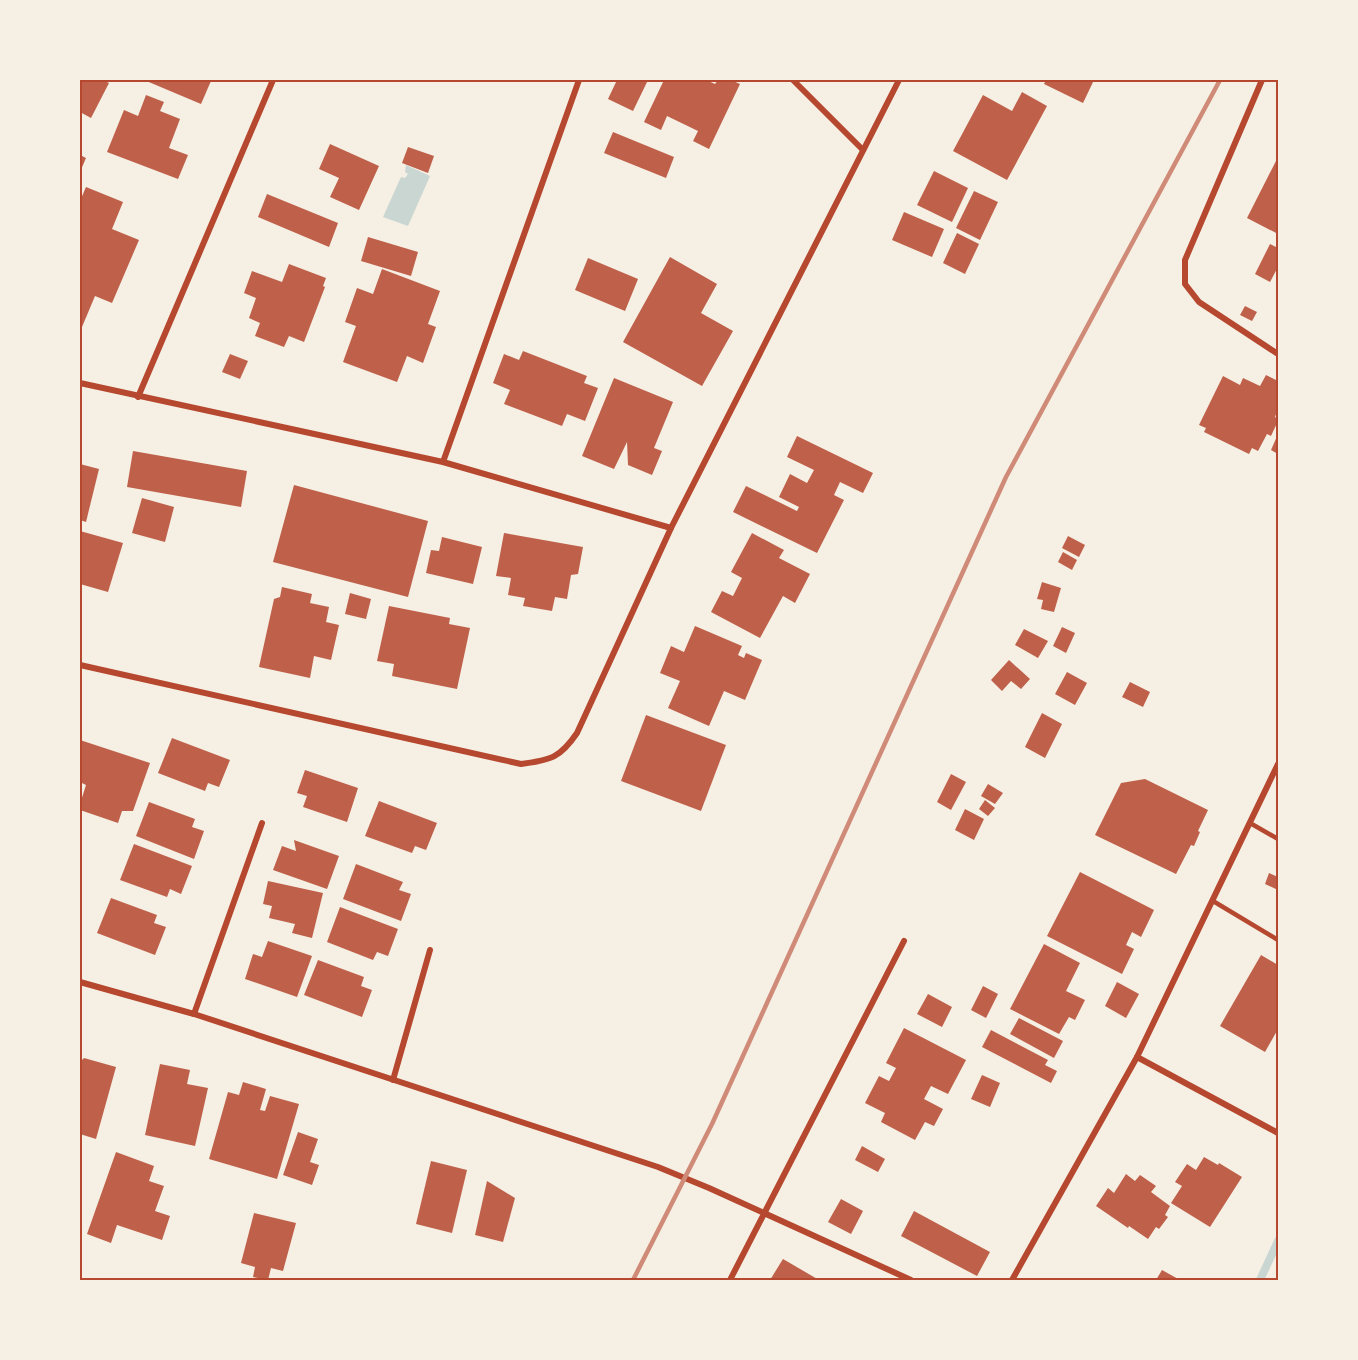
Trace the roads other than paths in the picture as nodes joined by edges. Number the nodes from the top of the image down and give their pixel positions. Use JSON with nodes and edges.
{"nodes":[{"id":1,"x":273,"y":80,"type":"edge"},
{"id":2,"x":579,"y":80,"type":"edge"},
{"id":3,"x":793,"y":80,"type":"edge"},
{"id":4,"x":899,"y":80,"type":"edge"},
{"id":5,"x":1262,"y":80,"type":"edge"},
{"id":6,"x":863,"y":150,"type":"junction"},
{"id":7,"x":1278,"y":354,"type":"edge"},
{"id":8,"x":80,"y":384,"type":"edge"},
{"id":9,"x":138,"y":397,"type":"junction"},
{"id":10,"x":443,"y":462,"type":"junction"},
{"id":11,"x":671,"y":528,"type":"junction"},
{"id":12,"x":80,"y":665,"type":"edge"},
{"id":13,"x":1278,"y":764,"type":"edge"},
{"id":14,"x":262,"y":823,"type":"dead end"},
{"id":15,"x":1250,"y":823,"type":"junction"},
{"id":16,"x":1278,"y":839,"type":"edge"},
{"id":17,"x":1213,"y":901,"type":"junction"},
{"id":18,"x":1278,"y":940,"type":"edge"},
{"id":19,"x":904,"y":941,"type":"dead end"},
{"id":20,"x":429,"y":950,"type":"dead end"},
{"id":21,"x":80,"y":982,"type":"edge"},
{"id":22,"x":194,"y":1014,"type":"junction"},
{"id":23,"x":1137,"y":1057,"type":"junction"},
{"id":24,"x":393,"y":1080,"type":"junction"},
{"id":25,"x":1278,"y":1132,"type":"edge"},
{"id":26,"x":764,"y":1213,"type":"junction"},
{"id":27,"x":730,"y":1281,"type":"edge"},
{"id":28,"x":911,"y":1281,"type":"edge"},
{"id":29,"x":1012,"y":1281,"type":"edge"}],
"edges":[{"from":1,"to":9,"type":"street"},
{"from":2,"to":10,"type":"street"},
{"from":3,"to":6,"type":"street"},
{"from":4,"to":6,"type":"street"},
{"from":5,"to":7,"type":"street"},
{"from":6,"to":11,"type":"street"},
{"from":8,"to":9,"type":"street"},
{"from":9,"to":10,"type":"street"},
{"from":10,"to":11,"type":"street"},
{"from":11,"to":12,"type":"street"},
{"from":13,"to":15,"type":"street"},
{"from":14,"to":22,"type":"street"},
{"from":15,"to":16,"type":"lane"},
{"from":15,"to":17,"type":"street"},
{"from":17,"to":18,"type":"lane"},
{"from":17,"to":23,"type":"street"},
{"from":19,"to":26,"type":"street"},
{"from":20,"to":24,"type":"street"},
{"from":21,"to":22,"type":"street"},
{"from":22,"to":24,"type":"street"},
{"from":23,"to":25,"type":"street"},
{"from":23,"to":29,"type":"street"},
{"from":24,"to":26,"type":"street"},
{"from":26,"to":27,"type":"street"},
{"from":26,"to":28,"type":"street"}]}
